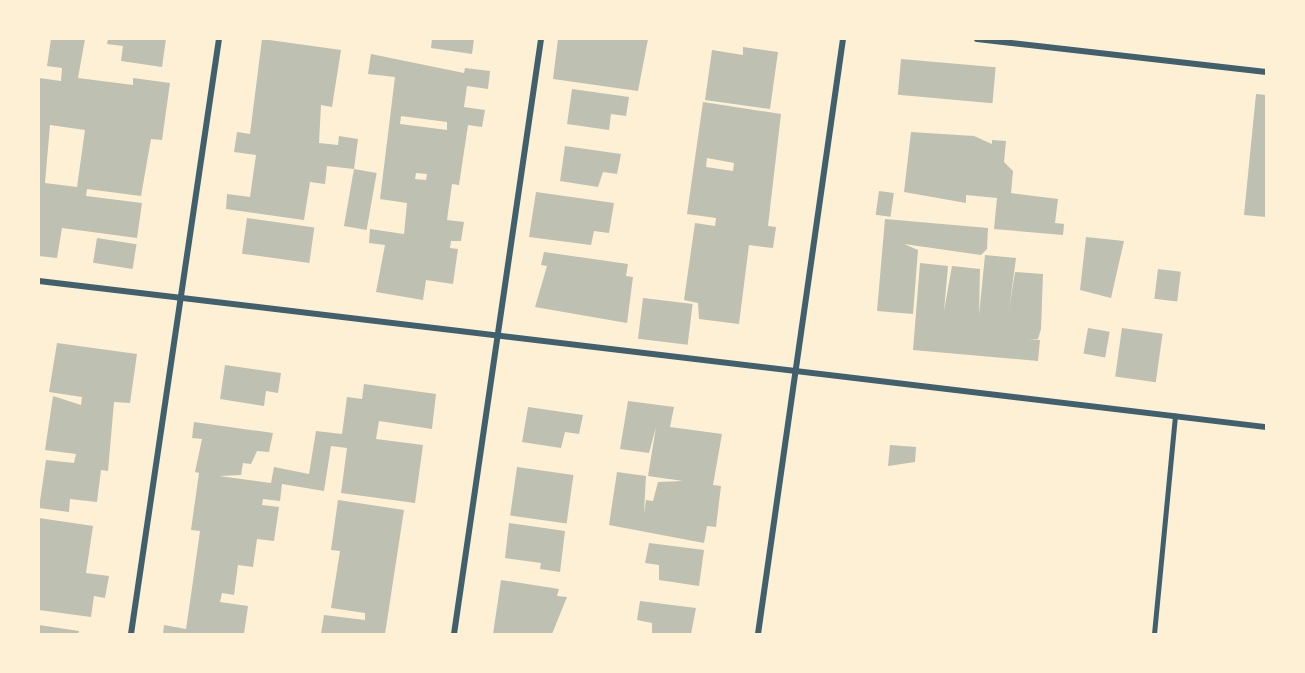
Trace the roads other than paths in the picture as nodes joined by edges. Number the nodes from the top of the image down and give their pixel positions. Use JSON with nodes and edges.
{"nodes":[{"id":1,"x":219,"y":39,"type":"edge"},
{"id":2,"x":541,"y":39,"type":"edge"},
{"id":3,"x":843,"y":39,"type":"edge"},
{"id":4,"x":977,"y":39,"type":"edge"},
{"id":5,"x":1266,"y":72,"type":"edge"},
{"id":6,"x":39,"y":280,"type":"edge"},
{"id":7,"x":179,"y":299,"type":"junction"},
{"id":8,"x":498,"y":336,"type":"junction"},
{"id":9,"x":792,"y":371,"type":"junction"},
{"id":10,"x":1175,"y":416,"type":"junction"},
{"id":11,"x":1266,"y":427,"type":"edge"},
{"id":12,"x":131,"y":634,"type":"edge"},
{"id":13,"x":454,"y":634,"type":"edge"},
{"id":14,"x":758,"y":634,"type":"edge"},
{"id":15,"x":1154,"y":634,"type":"edge"}],
"edges":[{"from":1,"to":7,"type":"street"},
{"from":2,"to":8,"type":"street"},
{"from":3,"to":9,"type":"street"},
{"from":4,"to":5,"type":"street"},
{"from":6,"to":7,"type":"street"},
{"from":7,"to":8,"type":"street"},
{"from":7,"to":12,"type":"street"},
{"from":8,"to":9,"type":"street"},
{"from":8,"to":13,"type":"street"},
{"from":9,"to":10,"type":"street"},
{"from":9,"to":14,"type":"street"},
{"from":10,"to":11,"type":"street"},
{"from":10,"to":15,"type":"lane"}]}
